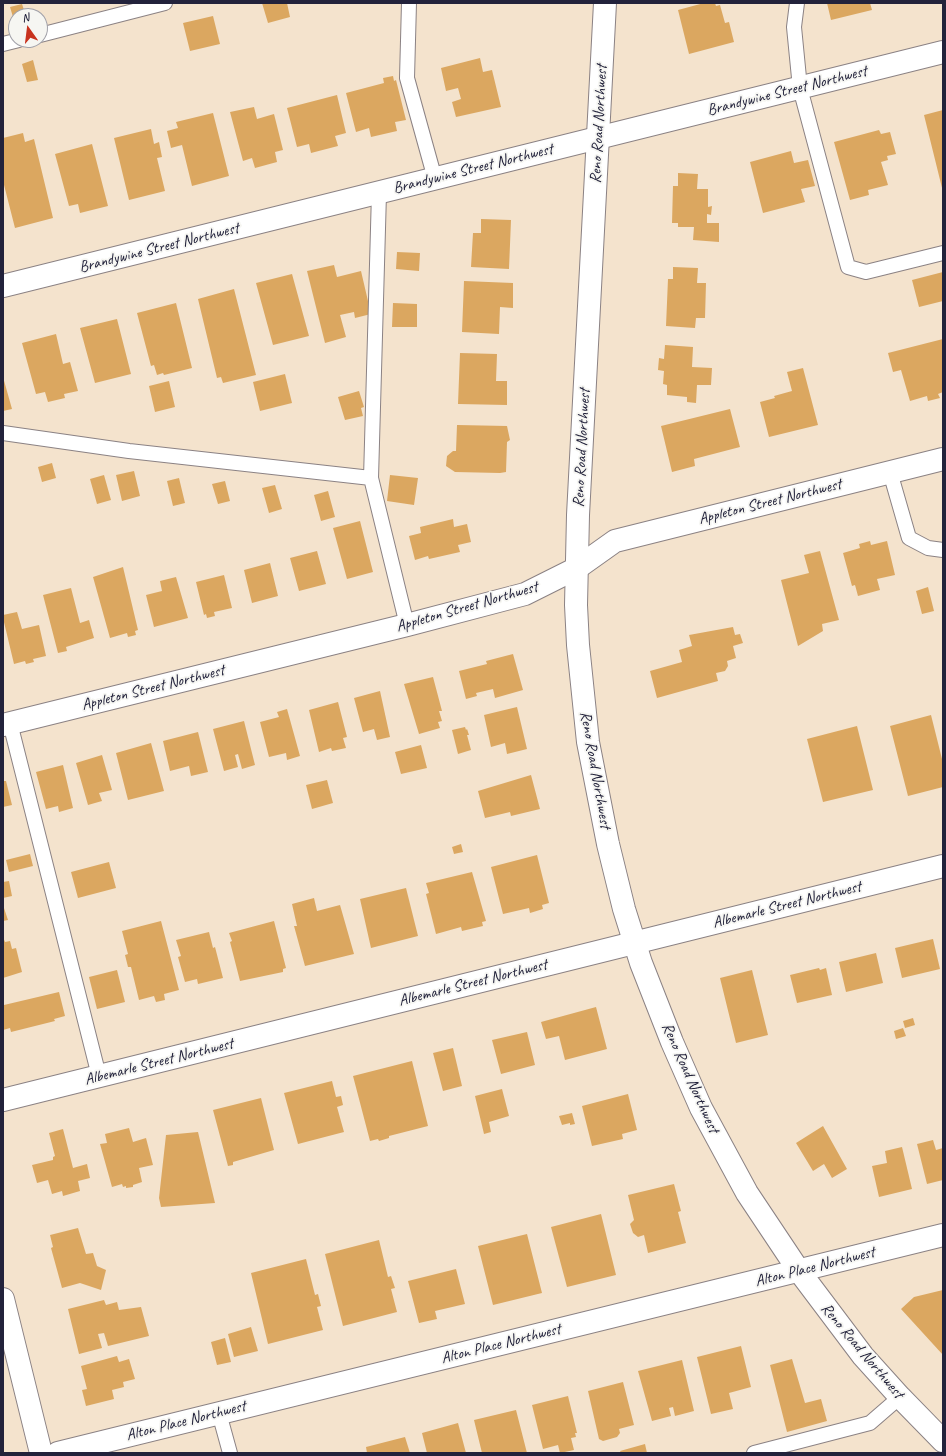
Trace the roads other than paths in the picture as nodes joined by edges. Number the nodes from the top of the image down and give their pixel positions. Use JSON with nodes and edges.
{"nodes":[{"id":1,"x":165,"y":3,"type":"edge"},
{"id":2,"x":409,"y":3,"type":"edge"},
{"id":3,"x":605,"y":3,"type":"edge"},
{"id":4,"x":796,"y":3,"type":"edge"},
{"id":5,"x":48,"y":33,"type":"edge"},
{"id":6,"x":943,"y":52,"type":"edge"},
{"id":7,"x":800,"y":88,"type":"junction"},
{"id":8,"x":597,"y":138,"type":"junction"},
{"id":9,"x":435,"y":179,"type":"junction"},
{"id":10,"x":379,"y":193,"type":"junction"},
{"id":11,"x":943,"y":253,"type":"edge"},
{"id":12,"x":3,"y":286,"type":"edge"},
{"id":13,"x":3,"y":433,"type":"edge"},
{"id":14,"x":943,"y":459,"type":"edge"},
{"id":15,"x":890,"y":472,"type":"junction"},
{"id":16,"x":370,"y":478,"type":"junction"},
{"id":17,"x":943,"y":550,"type":"edge"},
{"id":18,"x":577,"y":568,"type":"junction"},
{"id":19,"x":407,"y":625,"type":"junction"},
{"id":20,"x":7,"y":724,"type":"edge"},
{"id":21,"x":943,"y":866,"type":"edge"},
{"id":22,"x":635,"y":943,"type":"junction"},
{"id":23,"x":99,"y":1076,"type":"junction"},
{"id":24,"x":3,"y":1100,"type":"edge"},
{"id":25,"x":943,"y":1235,"type":"edge"},
{"id":26,"x":799,"y":1271,"type":"junction"},
{"id":27,"x":3,"y":1299,"type":"edge"},
{"id":28,"x":900,"y":1397,"type":"junction"},
{"id":29,"x":219,"y":1413,"type":"junction"},
{"id":30,"x":943,"y":1441,"type":"edge"},
{"id":31,"x":41,"y":1453,"type":"edge"},
{"id":32,"x":58,"y":1453,"type":"edge"},
{"id":33,"x":230,"y":1453,"type":"edge"},
{"id":34,"x":754,"y":1453,"type":"edge"}],
"edges":[{"from":1,"to":5,"type":"lane"},
{"from":2,"to":9,"type":"lane"},
{"from":3,"to":8,"type":"street","name":"Reno Road Northwest"},
{"from":4,"to":7,"type":"lane"},
{"from":6,"to":7,"type":"street","name":"Brandywine Street Northwest"},
{"from":7,"to":8,"type":"street","name":"Brandywine Street Northwest"},
{"from":7,"to":11,"type":"lane"},
{"from":8,"to":9,"type":"street","name":"Brandywine Street Northwest"},
{"from":8,"to":18,"type":"street","name":"Reno Road Northwest"},
{"from":9,"to":10,"type":"street","name":"Brandywine Street Northwest"},
{"from":10,"to":12,"type":"street","name":"Brandywine Street Northwest"},
{"from":10,"to":16,"type":"lane"},
{"from":13,"to":16,"type":"lane"},
{"from":14,"to":15,"type":"street","name":"Appleton Street Northwest"},
{"from":15,"to":17,"type":"lane"},
{"from":15,"to":18,"type":"street","name":"Appleton Street Northwest"},
{"from":16,"to":19,"type":"lane"},
{"from":18,"to":19,"type":"street","name":"Appleton Street Northwest"},
{"from":18,"to":22,"type":"street","name":"Reno Road Northwest"},
{"from":19,"to":20,"type":"street","name":"Appleton Street Northwest"},
{"from":20,"to":23,"type":"lane"},
{"from":21,"to":22,"type":"street","name":"Albemarle Street Northwest"},
{"from":22,"to":23,"type":"street","name":"Albemarle Street Northwest"},
{"from":22,"to":26,"type":"street","name":"Reno Road Northwest"},
{"from":23,"to":24,"type":"street","name":"Albemarle Street Northwest"},
{"from":25,"to":26,"type":"street","name":"Alton Place Northwest"},
{"from":26,"to":28,"type":"street","name":"Reno Road Northwest"},
{"from":26,"to":29,"type":"street","name":"Alton Place Northwest"},
{"from":27,"to":31,"type":"street"},
{"from":28,"to":30,"type":"street","name":"Reno Road Northwest"},
{"from":28,"to":34,"type":"lane"},
{"from":29,"to":32,"type":"street","name":"Alton Place Northwest"},
{"from":29,"to":33,"type":"lane"}]}
